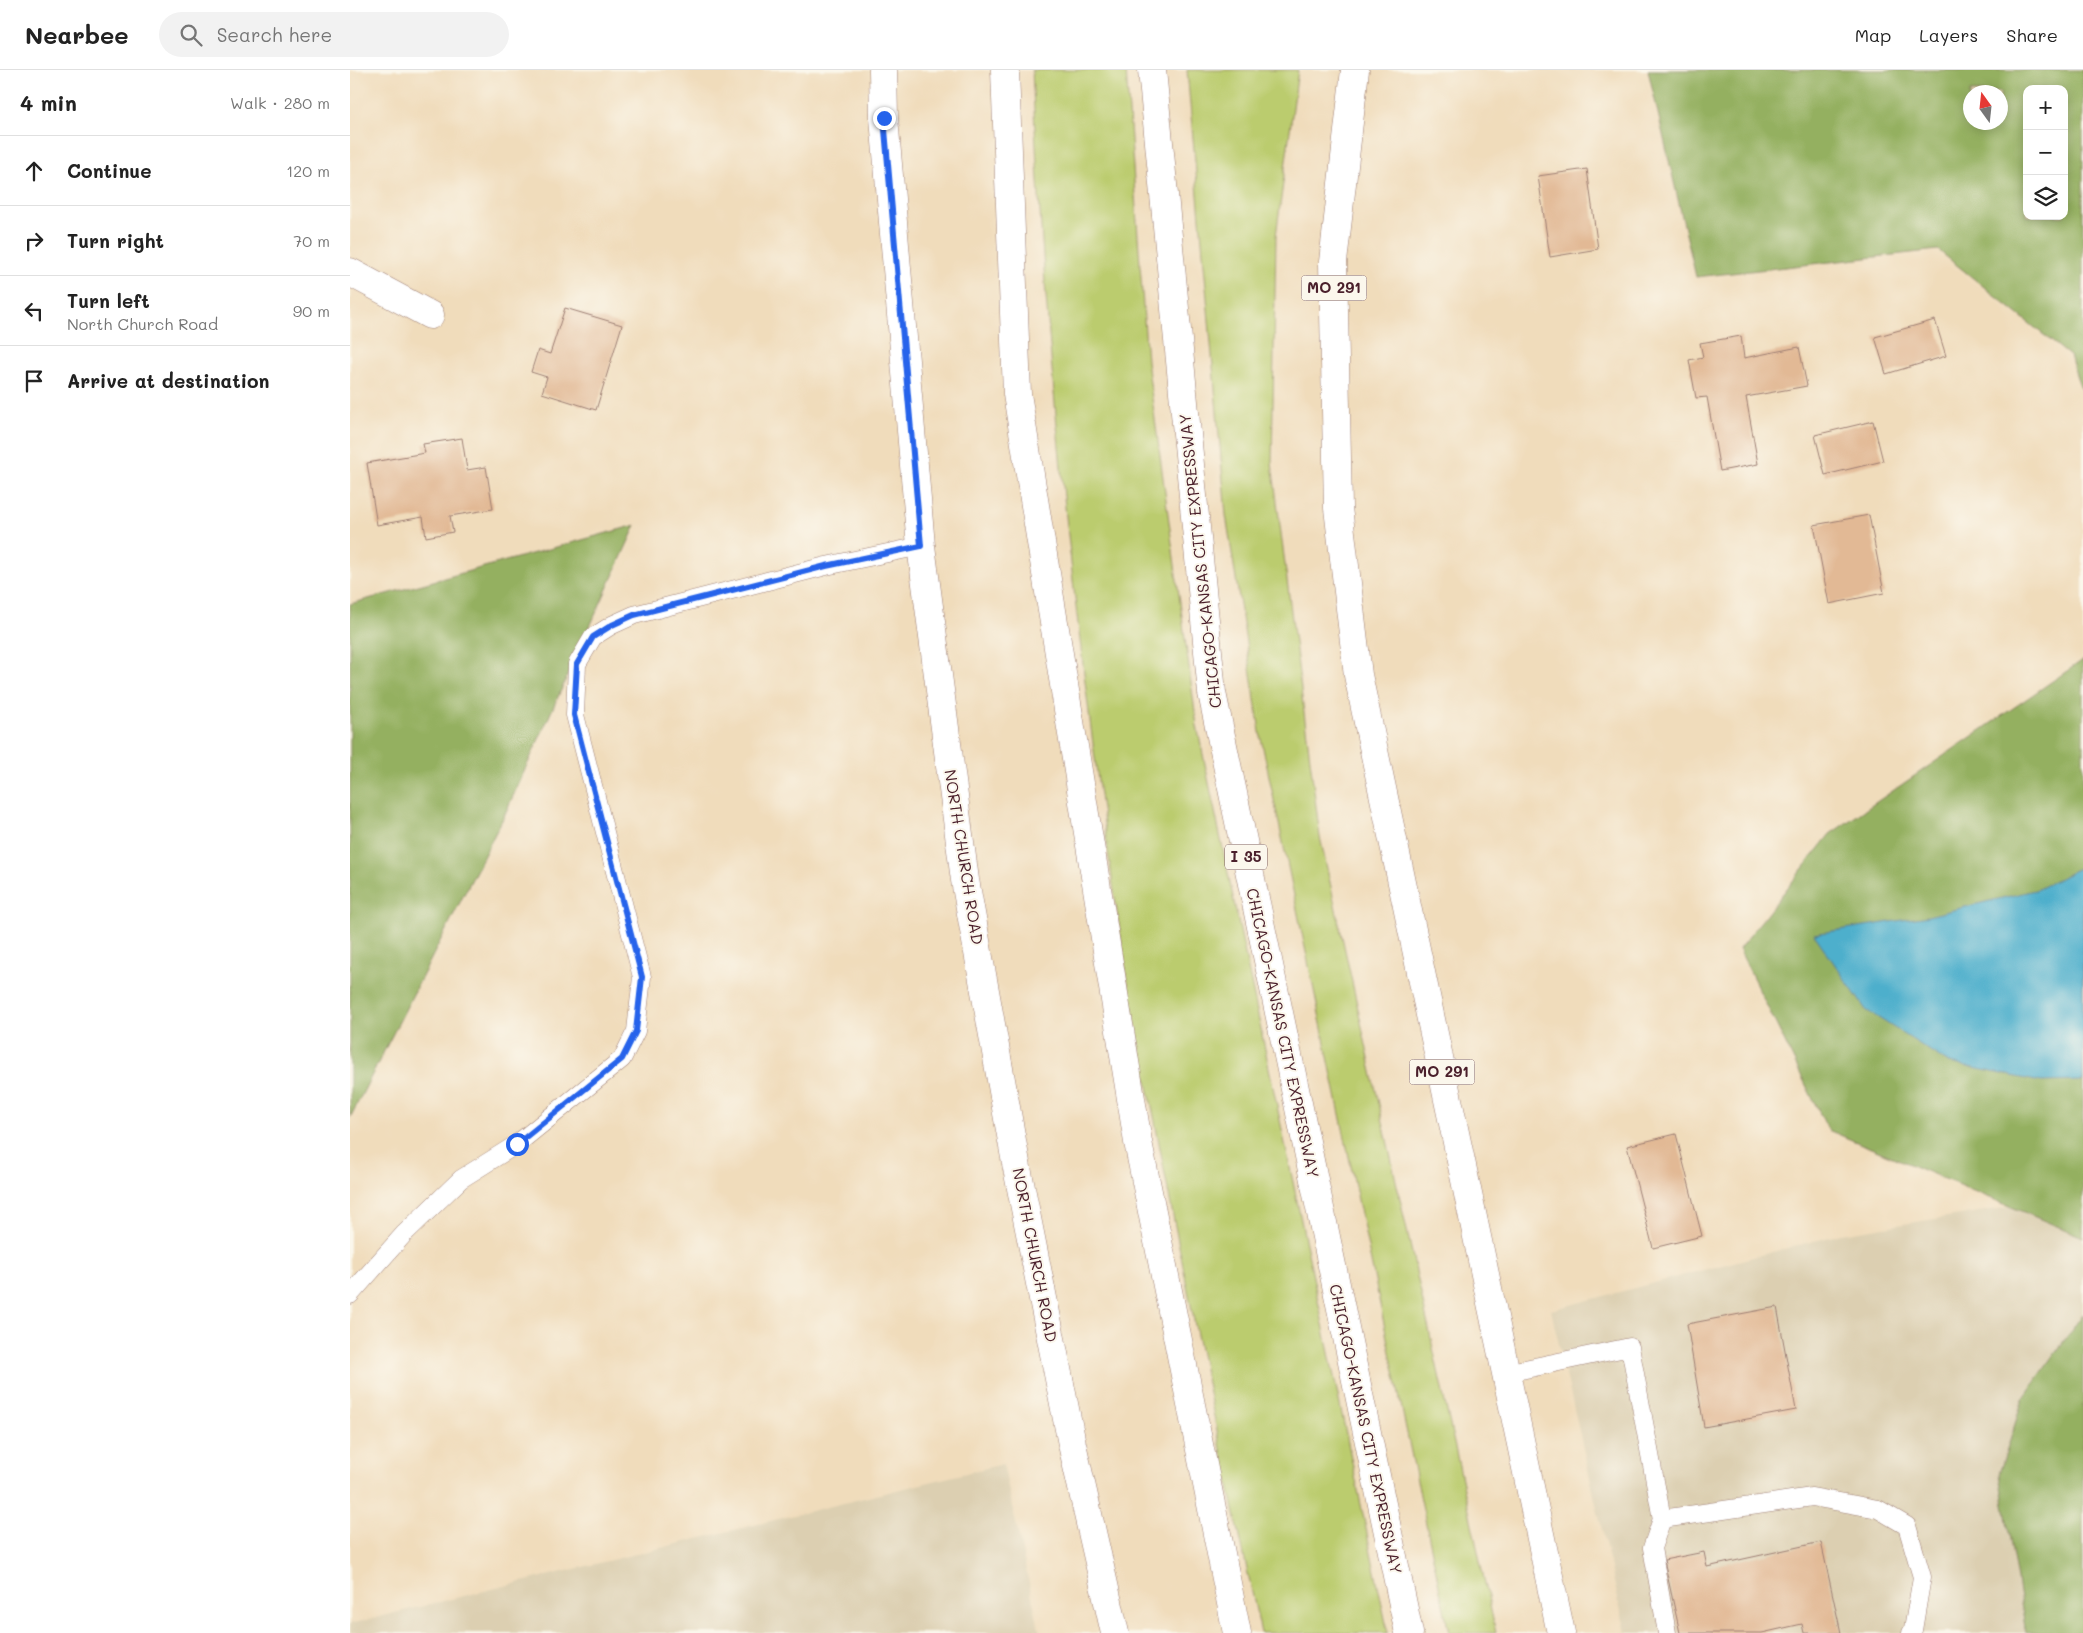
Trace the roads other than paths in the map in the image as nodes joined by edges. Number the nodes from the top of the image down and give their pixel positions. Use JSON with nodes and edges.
{"nodes":[{"id":1,"x":883,"y":70,"type":"edge"},
{"id":2,"x":1005,"y":70,"type":"edge"},
{"id":3,"x":1152,"y":70,"type":"edge"},
{"id":4,"x":1356,"y":70,"type":"edge"},
{"id":5,"x":350,"y":272,"type":"edge"},
{"id":6,"x":430,"y":315,"type":"dead end"},
{"id":7,"x":921,"y":546,"type":"junction"},
{"id":8,"x":350,"y":1295,"type":"edge"},
{"id":9,"x":1506,"y":1373,"type":"junction"},
{"id":10,"x":1662,"y":1519,"type":"junction"},
{"id":11,"x":1115,"y":1633,"type":"edge"},
{"id":12,"x":1238,"y":1633,"type":"edge"},
{"id":13,"x":1409,"y":1633,"type":"edge"},
{"id":14,"x":1562,"y":1633,"type":"edge"},
{"id":15,"x":1668,"y":1633,"type":"edge"},
{"id":16,"x":1911,"y":1633,"type":"edge"}],
"edges":[{"from":1,"to":7,"type":"main road","name":"NORTH CHURCH ROAD"},
{"from":2,"to":12,"type":"main road"},
{"from":3,"to":13,"type":"main road","name":"CHICAGO-KANSAS CITY EXPRESSWAY","number":"I 35"},
{"from":4,"to":9,"type":"main road","number":"MO 291"},
{"from":5,"to":6,"type":"main road"},
{"from":7,"to":8,"type":"lane"},
{"from":7,"to":11,"type":"main road","name":"NORTH CHURCH ROAD"},
{"from":9,"to":10,"type":"lane"},
{"from":9,"to":14,"type":"main road","number":"MO 291"},
{"from":10,"to":15,"type":"lane"},
{"from":10,"to":16,"type":"lane"}]}
